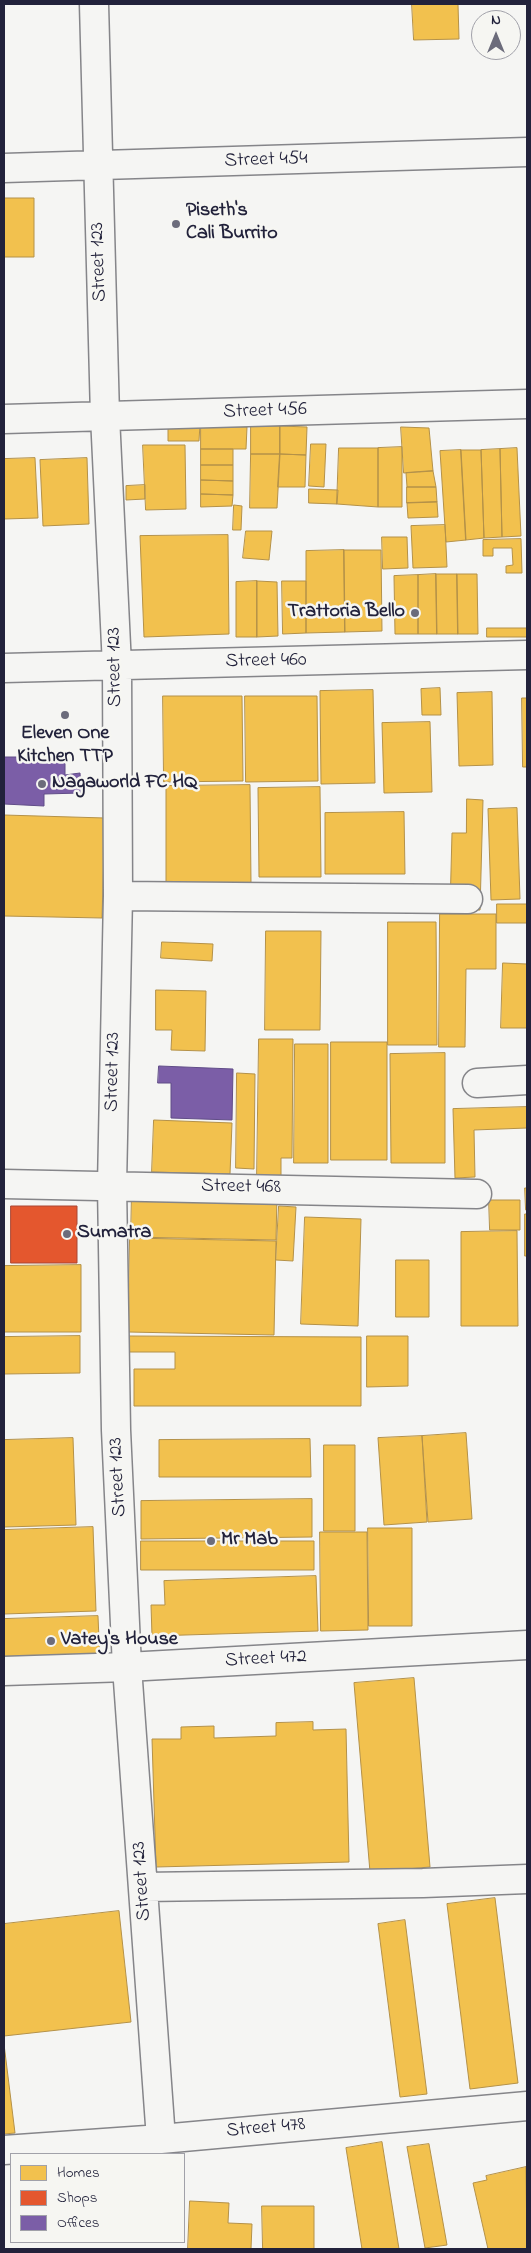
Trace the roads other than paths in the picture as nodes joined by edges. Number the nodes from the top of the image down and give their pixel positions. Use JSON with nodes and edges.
{"nodes":[{"id":1,"x":94,"y":4,"type":"edge"},
{"id":2,"x":527,"y":152,"type":"edge"},
{"id":3,"x":97,"y":166,"type":"junction"},
{"id":4,"x":4,"y":168,"type":"edge"},
{"id":5,"x":527,"y":404,"type":"edge"},
{"id":6,"x":106,"y":416,"type":"junction"},
{"id":7,"x":4,"y":419,"type":"edge"},
{"id":8,"x":527,"y":655,"type":"edge"},
{"id":9,"x":117,"y":666,"type":"junction"},
{"id":10,"x":4,"y":668,"type":"edge"},
{"id":11,"x":118,"y":896,"type":"junction"},
{"id":12,"x":468,"y":899,"type":"dead end"},
{"id":13,"x":527,"y":1080,"type":"edge"},
{"id":14,"x":477,"y":1083,"type":"dead end"},
{"id":15,"x":4,"y":1184,"type":"edge"},
{"id":16,"x":112,"y":1185,"type":"junction"},
{"id":17,"x":477,"y":1194,"type":"dead end"},
{"id":18,"x":527,"y":1646,"type":"edge"},
{"id":19,"x":127,"y":1668,"type":"junction"},
{"id":20,"x":4,"y":1671,"type":"edge"},
{"id":21,"x":527,"y":1879,"type":"edge"},
{"id":22,"x":143,"y":1887,"type":"junction"},
{"id":23,"x":527,"y":2106,"type":"edge"},
{"id":24,"x":161,"y":2139,"type":"junction"},
{"id":25,"x":4,"y":2150,"type":"edge"}],
"edges":[{"from":1,"to":3,"type":"street","name":"Street 123"},
{"from":2,"to":3,"type":"street","name":"Street 454"},
{"from":3,"to":4,"type":"street","name":"Street 454"},
{"from":3,"to":6,"type":"street","name":"Street 123"},
{"from":5,"to":6,"type":"street","name":"Street 456"},
{"from":6,"to":7,"type":"street","name":"Street 456"},
{"from":6,"to":9,"type":"street","name":"Street 123"},
{"from":8,"to":9,"type":"street","name":"Street 460"},
{"from":9,"to":10,"type":"street","name":"Street 460"},
{"from":9,"to":11,"type":"street","name":"Street 123"},
{"from":11,"to":12,"type":"street"},
{"from":11,"to":16,"type":"street","name":"Street 123"},
{"from":13,"to":14,"type":"street"},
{"from":15,"to":16,"type":"street","name":"Street 468"},
{"from":16,"to":17,"type":"street","name":"Street 468"},
{"from":16,"to":19,"type":"street","name":"Street 123"},
{"from":18,"to":19,"type":"street","name":"Street 472"},
{"from":19,"to":20,"type":"street","name":"Street 472"},
{"from":19,"to":22,"type":"street","name":"Street 123"},
{"from":21,"to":22,"type":"street"},
{"from":22,"to":24,"type":"street","name":"Street 123"},
{"from":23,"to":24,"type":"street","name":"Street 478"},
{"from":24,"to":25,"type":"street","name":"Street 478"}]}
